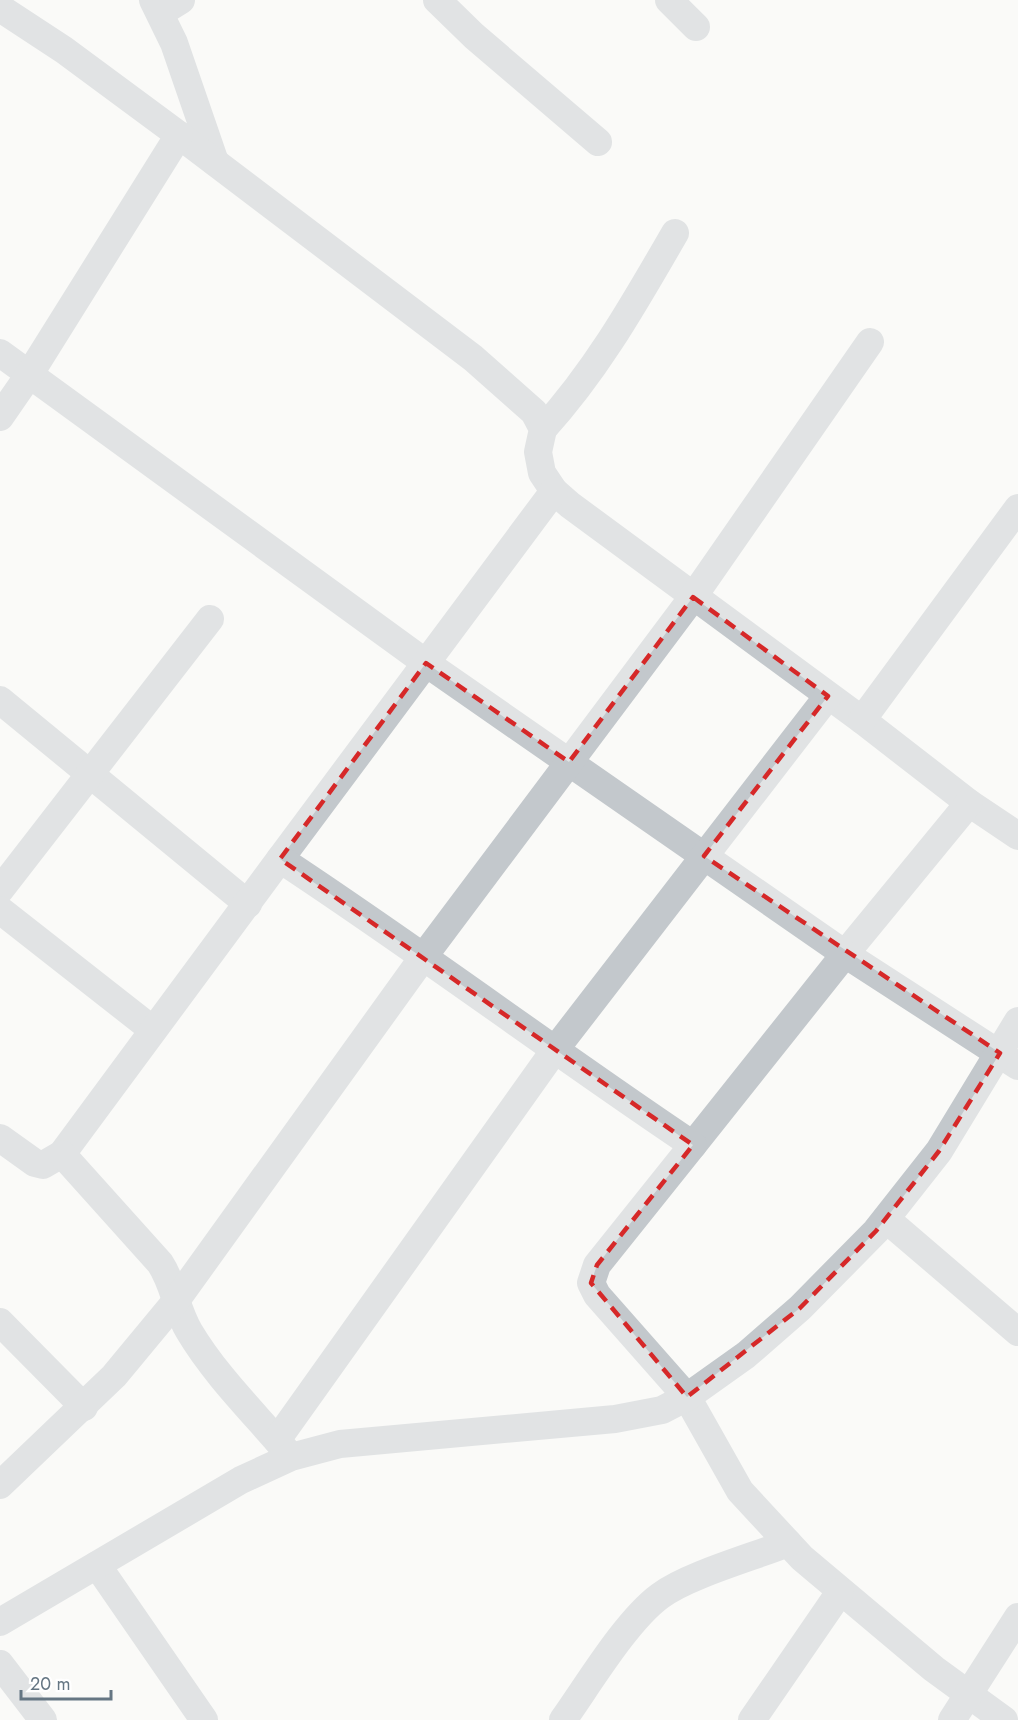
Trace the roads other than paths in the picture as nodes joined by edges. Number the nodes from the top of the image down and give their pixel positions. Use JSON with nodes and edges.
{"nodes":[{"id":1,"x":437,"y":0,"type":"edge"},
{"id":2,"x":669,"y":0,"type":"edge"},
{"id":3,"x":165,"y":4,"type":"edge"},
{"id":4,"x":0,"y":8,"type":"edge"},
{"id":5,"x":696,"y":27,"type":"dead end"},
{"id":6,"x":179,"y":135,"type":"junction"},
{"id":7,"x":598,"y":142,"type":"dead end"},
{"id":8,"x":214,"y":162,"type":"junction"},
{"id":9,"x":675,"y":233,"type":"dead end"},
{"id":10,"x":870,"y":342,"type":"dead end"},
{"id":11,"x":0,"y":353,"type":"edge"},
{"id":12,"x":29,"y":375,"type":"junction"},
{"id":13,"x":0,"y":417,"type":"edge"},
{"id":14,"x":543,"y":429,"type":"junction"},
{"id":15,"x":554,"y":491,"type":"junction"},
{"id":16,"x":1018,"y":508,"type":"edge"},
{"id":17,"x":693,"y":597,"type":"junction"},
{"id":18,"x":210,"y":619,"type":"dead end"},
{"id":19,"x":426,"y":663,"type":"junction"},
{"id":20,"x":828,"y":696,"type":"junction"},
{"id":21,"x":0,"y":700,"type":"edge"},
{"id":22,"x":862,"y":720,"type":"junction"},
{"id":23,"x":569,"y":762,"type":"junction"},
{"id":24,"x":87,"y":775,"type":"junction"},
{"id":25,"x":969,"y":803,"type":"junction"},
{"id":26,"x":1018,"y":836,"type":"edge"},
{"id":27,"x":704,"y":856,"type":"junction"},
{"id":28,"x":280,"y":859,"type":"junction"},
{"id":29,"x":0,"y":890,"type":"edge"},
{"id":30,"x":248,"y":904,"type":"junction"},
{"id":31,"x":0,"y":910,"type":"edge"},
{"id":32,"x":845,"y":954,"type":"junction"},
{"id":33,"x":424,"y":956,"type":"junction"},
{"id":34,"x":1018,"y":1021,"type":"edge"},
{"id":35,"x":153,"y":1030,"type":"junction"},
{"id":36,"x":554,"y":1051,"type":"junction"},
{"id":37,"x":1009,"y":1059,"type":"edge"},
{"id":38,"x":0,"y":1138,"type":"edge"},
{"id":39,"x":693,"y":1145,"type":"junction"},
{"id":40,"x":62,"y":1154,"type":"junction"},
{"id":41,"x":886,"y":1219,"type":"junction"},
{"id":42,"x":176,"y":1301,"type":"junction"},
{"id":43,"x":0,"y":1322,"type":"edge"},
{"id":44,"x":1018,"y":1332,"type":"edge"},
{"id":45,"x":687,"y":1397,"type":"junction"},
{"id":46,"x":84,"y":1407,"type":"junction"},
{"id":47,"x":284,"y":1448,"type":"junction"},
{"id":48,"x":0,"y":1485,"type":"edge"},
{"id":49,"x":788,"y":1543,"type":"junction"},
{"id":50,"x":97,"y":1565,"type":"junction"},
{"id":51,"x":840,"y":1592,"type":"junction"},
{"id":52,"x":1018,"y":1617,"type":"edge"},
{"id":53,"x":0,"y":1622,"type":"edge"},
{"id":54,"x":0,"y":1665,"type":"edge"},
{"id":55,"x":969,"y":1695,"type":"junction"},
{"id":56,"x":43,"y":1720,"type":"edge"},
{"id":57,"x":204,"y":1720,"type":"edge"},
{"id":58,"x":563,"y":1720,"type":"edge"},
{"id":59,"x":752,"y":1720,"type":"edge"},
{"id":60,"x":952,"y":1720,"type":"edge"},
{"id":61,"x":1004,"y":1720,"type":"edge"}],
"edges":[{"from":1,"to":7,"type":"street"},
{"from":2,"to":5,"type":"street"},
{"from":3,"to":8,"type":"street"},
{"from":4,"to":6,"type":"street"},
{"from":6,"to":8,"type":"street"},
{"from":6,"to":12,"type":"street"},
{"from":8,"to":14,"type":"street"},
{"from":9,"to":14,"type":"street"},
{"from":10,"to":17,"type":"street"},
{"from":11,"to":12,"type":"street"},
{"from":12,"to":13,"type":"street"},
{"from":12,"to":19,"type":"street"},
{"from":14,"to":15,"type":"street"},
{"from":15,"to":17,"type":"street"},
{"from":15,"to":19,"type":"street"},
{"from":16,"to":22,"type":"street"},
{"from":17,"to":20,"type":"street"},
{"from":17,"to":23,"type":"street"},
{"from":18,"to":24,"type":"street"},
{"from":19,"to":23,"type":"street"},
{"from":19,"to":28,"type":"street"},
{"from":20,"to":22,"type":"street"},
{"from":20,"to":27,"type":"street"},
{"from":21,"to":24,"type":"street"},
{"from":22,"to":25,"type":"street"},
{"from":23,"to":27,"type":"street"},
{"from":23,"to":33,"type":"street"},
{"from":24,"to":29,"type":"street"},
{"from":24,"to":30,"type":"street"},
{"from":25,"to":26,"type":"street"},
{"from":25,"to":32,"type":"street"},
{"from":27,"to":32,"type":"street"},
{"from":27,"to":36,"type":"street"},
{"from":28,"to":30,"type":"street"},
{"from":28,"to":33,"type":"street"},
{"from":30,"to":35,"type":"street"},
{"from":31,"to":35,"type":"street"},
{"from":32,"to":37,"type":"street"},
{"from":32,"to":39,"type":"street"},
{"from":33,"to":36,"type":"street"},
{"from":33,"to":42,"type":"street"},
{"from":34,"to":37,"type":"street"},
{"from":35,"to":40,"type":"street"},
{"from":36,"to":39,"type":"street"},
{"from":36,"to":47,"type":"street"},
{"from":37,"to":41,"type":"street"},
{"from":38,"to":40,"type":"street"},
{"from":39,"to":45,"type":"street"},
{"from":40,"to":42,"type":"street"},
{"from":41,"to":44,"type":"street"},
{"from":41,"to":45,"type":"street"},
{"from":42,"to":46,"type":"street"},
{"from":42,"to":47,"type":"street"},
{"from":43,"to":46,"type":"street"},
{"from":45,"to":47,"type":"street"},
{"from":45,"to":49,"type":"street"},
{"from":46,"to":48,"type":"street"},
{"from":47,"to":50,"type":"street"},
{"from":49,"to":51,"type":"street"},
{"from":49,"to":58,"type":"street"},
{"from":50,"to":53,"type":"street"},
{"from":50,"to":57,"type":"street"},
{"from":51,"to":55,"type":"street"},
{"from":51,"to":59,"type":"street"},
{"from":52,"to":55,"type":"street"},
{"from":54,"to":56,"type":"street"},
{"from":55,"to":60,"type":"street"},
{"from":55,"to":61,"type":"street"}]}
